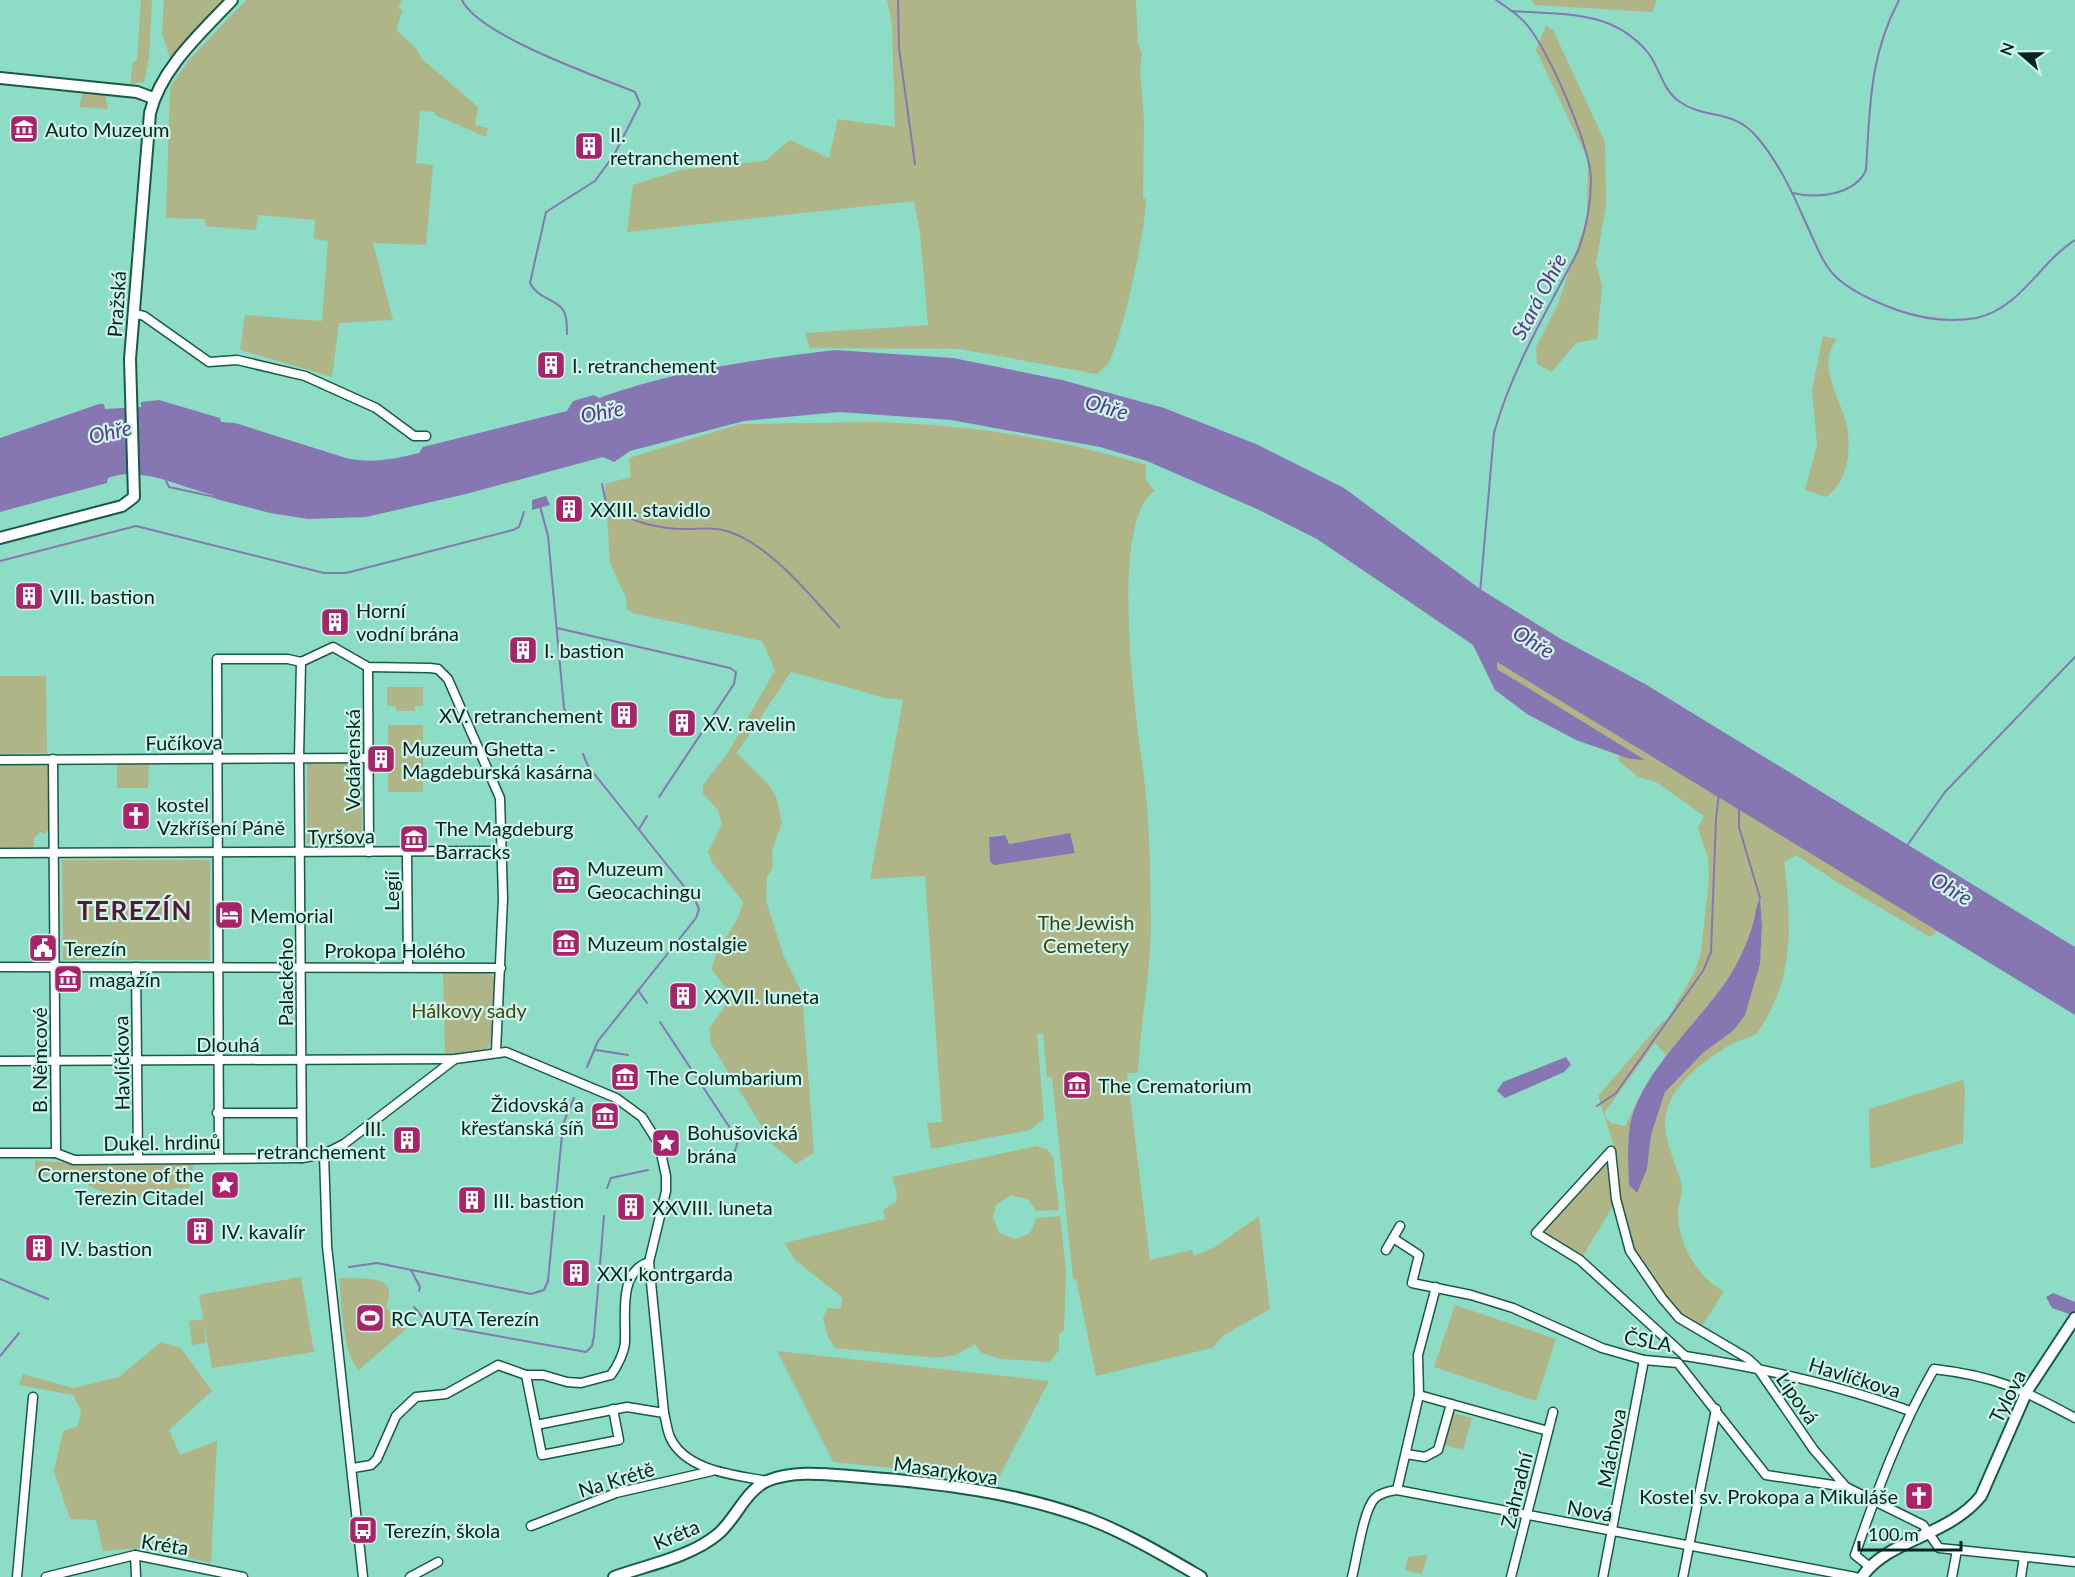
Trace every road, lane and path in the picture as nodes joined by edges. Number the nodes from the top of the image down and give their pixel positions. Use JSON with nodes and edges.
{"nodes":[{"id":1,"x":231,"y":0,"type":"edge"},
{"id":2,"x":0,"y":78,"type":"edge"},
{"id":3,"x":153,"y":98,"type":"junction"},
{"id":4,"x":133,"y":313,"type":"junction"},
{"id":5,"x":426,"y":436,"type":"dead end"},
{"id":6,"x":0,"y":538,"type":"edge"},
{"id":7,"x":301,"y":662,"type":"junction"},
{"id":8,"x":368,"y":667,"type":"junction"},
{"id":9,"x":218,"y":758,"type":"junction"},
{"id":10,"x":299,"y":758,"type":"junction"},
{"id":11,"x":368,"y":758,"type":"junction"},
{"id":12,"x":53,"y":759,"type":"junction"},
{"id":13,"x":0,"y":760,"type":"edge"},
{"id":14,"x":501,"y":851,"type":"junction"},
{"id":15,"x":369,"y":852,"type":"junction"},
{"id":16,"x":407,"y":852,"type":"junction"},
{"id":17,"x":0,"y":853,"type":"edge"},
{"id":18,"x":55,"y":853,"type":"junction"},
{"id":19,"x":218,"y":853,"type":"junction"},
{"id":20,"x":300,"y":853,"type":"junction"},
{"id":21,"x":217,"y":966,"type":"junction"},
{"id":22,"x":408,"y":966,"type":"junction"},
{"id":23,"x":0,"y":967,"type":"edge"},
{"id":24,"x":55,"y":967,"type":"junction"},
{"id":25,"x":136,"y":967,"type":"junction"},
{"id":26,"x":302,"y":967,"type":"junction"},
{"id":27,"x":501,"y":968,"type":"junction"},
{"id":28,"x":496,"y":1051,"type":"junction"},
{"id":29,"x":455,"y":1059,"type":"junction"},
{"id":30,"x":301,"y":1060,"type":"junction"},
{"id":31,"x":0,"y":1061,"type":"edge"},
{"id":32,"x":57,"y":1061,"type":"junction"},
{"id":33,"x":137,"y":1061,"type":"junction"},
{"id":34,"x":218,"y":1061,"type":"junction"},
{"id":35,"x":217,"y":1113,"type":"junction"},
{"id":36,"x":301,"y":1113,"type":"junction"},
{"id":37,"x":0,"y":1153,"type":"edge"},
{"id":38,"x":56,"y":1154,"type":"junction"},
{"id":39,"x":324,"y":1154,"type":"junction"},
{"id":40,"x":138,"y":1158,"type":"junction"},
{"id":41,"x":219,"y":1158,"type":"junction"},
{"id":42,"x":302,"y":1158,"type":"junction"},
{"id":43,"x":1400,"y":1226,"type":"dead end"},
{"id":44,"x":1393,"y":1238,"type":"junction"},
{"id":45,"x":1386,"y":1250,"type":"dead end"},
{"id":46,"x":649,"y":1262,"type":"junction"},
{"id":47,"x":1436,"y":1287,"type":"junction"},
{"id":48,"x":2072,"y":1322,"type":"edge"},
{"id":49,"x":1682,"y":1359,"type":"junction"},
{"id":50,"x":1644,"y":1360,"type":"junction"},
{"id":51,"x":1756,"y":1366,"type":"junction"},
{"id":52,"x":526,"y":1375,"type":"junction"},
{"id":53,"x":2027,"y":1391,"type":"junction"},
{"id":54,"x":1419,"y":1395,"type":"junction"},
{"id":55,"x":33,"y":1397,"type":"dead end"},
{"id":56,"x":1451,"y":1404,"type":"junction"},
{"id":57,"x":613,"y":1409,"type":"junction"},
{"id":58,"x":1716,"y":1409,"type":"junction"},
{"id":59,"x":1910,"y":1411,"type":"junction"},
{"id":60,"x":1553,"y":1412,"type":"dead end"},
{"id":61,"x":664,"y":1413,"type":"junction"},
{"id":62,"x":2075,"y":1418,"type":"edge"},
{"id":63,"x":536,"y":1425,"type":"junction"},
{"id":64,"x":1548,"y":1431,"type":"junction"},
{"id":65,"x":1406,"y":1454,"type":"junction"},
{"id":66,"x":353,"y":1468,"type":"junction"},
{"id":67,"x":712,"y":1471,"type":"junction"},
{"id":68,"x":767,"y":1481,"type":"junction"},
{"id":69,"x":1846,"y":1487,"type":"junction"},
{"id":70,"x":1397,"y":1490,"type":"junction"},
{"id":71,"x":1874,"y":1499,"type":"junction"},
{"id":72,"x":1527,"y":1515,"type":"junction"},
{"id":73,"x":531,"y":1526,"type":"dead end"},
{"id":74,"x":1612,"y":1530,"type":"junction"},
{"id":75,"x":1930,"y":1534,"type":"junction"},
{"id":76,"x":1690,"y":1545,"type":"junction"},
{"id":77,"x":1957,"y":1550,"type":"junction"},
{"id":78,"x":135,"y":1555,"type":"junction"},
{"id":79,"x":2024,"y":1557,"type":"junction"},
{"id":80,"x":438,"y":1562,"type":"dead end"},
{"id":81,"x":2072,"y":1562,"type":"edge"},
{"id":82,"x":1870,"y":1567,"type":"junction"},
{"id":83,"x":1850,"y":1576,"type":"edge"},
{"id":84,"x":17,"y":1577,"type":"edge"},
{"id":85,"x":46,"y":1577,"type":"edge"},
{"id":86,"x":136,"y":1577,"type":"edge"},
{"id":87,"x":243,"y":1577,"type":"edge"},
{"id":88,"x":363,"y":1577,"type":"edge"},
{"id":89,"x":410,"y":1577,"type":"edge"},
{"id":90,"x":614,"y":1577,"type":"edge"},
{"id":91,"x":1202,"y":1577,"type":"edge"},
{"id":92,"x":1352,"y":1577,"type":"edge"},
{"id":93,"x":1511,"y":1577,"type":"edge"},
{"id":94,"x":1603,"y":1577,"type":"edge"},
{"id":95,"x":1683,"y":1577,"type":"edge"},
{"id":96,"x":1862,"y":1577,"type":"edge"},
{"id":97,"x":1952,"y":1577,"type":"edge"},
{"id":98,"x":2020,"y":1577,"type":"edge"}],
"edges":[{"from":1,"to":3,"type":"street","name":"Pražská"},
{"from":2,"to":3,"type":"street"},
{"from":3,"to":4,"type":"street","name":"Pražská"},
{"from":4,"to":5,"type":"street"},
{"from":4,"to":6,"type":"street","name":"Pražská"},
{"from":7,"to":8,"type":"street"},
{"from":7,"to":9,"type":"street"},
{"from":7,"to":10,"type":"street","name":"Palackého"},
{"from":8,"to":11,"type":"street","name":"Vodárenská"},
{"from":8,"to":14,"type":"street"},
{"from":9,"to":10,"type":"street","name":"Fučíkova"},
{"from":9,"to":12,"type":"street","name":"Fučíkova"},
{"from":9,"to":19,"type":"street"},
{"from":10,"to":11,"type":"street","name":"Fučíkova"},
{"from":10,"to":20,"type":"street","name":"Palackého"},
{"from":11,"to":15,"type":"street","name":"Vodárenská"},
{"from":12,"to":13,"type":"street","name":"Fučíkova"},
{"from":12,"to":18,"type":"street","name":"B. Němcové"},
{"from":14,"to":16,"type":"street","name":"Tyršova"},
{"from":14,"to":27,"type":"street"},
{"from":15,"to":16,"type":"street","name":"Tyršova"},
{"from":15,"to":20,"type":"street","name":"Tyršova"},
{"from":16,"to":22,"type":"street","name":"Legií"},
{"from":17,"to":18,"type":"street","name":"Tyršova"},
{"from":18,"to":19,"type":"street","name":"Tyršova"},
{"from":18,"to":24,"type":"street","name":"B. Němcové"},
{"from":19,"to":20,"type":"street","name":"Tyršova"},
{"from":19,"to":21,"type":"street"},
{"from":20,"to":26,"type":"street","name":"Palackého"},
{"from":21,"to":25,"type":"street","name":"Prokopa Holého"},
{"from":21,"to":26,"type":"street","name":"Prokopa Holého"},
{"from":21,"to":34,"type":"street"},
{"from":22,"to":26,"type":"street","name":"Prokopa Holého"},
{"from":22,"to":27,"type":"street","name":"Prokopa Holého"},
{"from":23,"to":24,"type":"street"},
{"from":24,"to":25,"type":"street","name":"Prokopa Holého"},
{"from":24,"to":32,"type":"street","name":"B. Němcové"},
{"from":25,"to":33,"type":"street","name":"Havlíčkova"},
{"from":26,"to":30,"type":"street","name":"Palackého"},
{"from":27,"to":28,"type":"street"},
{"from":28,"to":29,"type":"street","name":"Dlouhá"},
{"from":28,"to":46,"type":"street"},
{"from":29,"to":30,"type":"street","name":"Dlouhá"},
{"from":29,"to":39,"type":"street","name":"Dukel. hrdinů"},
{"from":30,"to":34,"type":"street","name":"Dlouhá"},
{"from":30,"to":36,"type":"street","name":"Palackého"},
{"from":31,"to":32,"type":"street","name":"Dlouhá"},
{"from":32,"to":33,"type":"street","name":"Dlouhá"},
{"from":32,"to":38,"type":"street","name":"B. Němcové"},
{"from":33,"to":34,"type":"street","name":"Dlouhá"},
{"from":33,"to":40,"type":"street","name":"Havlíčkova"},
{"from":34,"to":35,"type":"street"},
{"from":35,"to":36,"type":"street"},
{"from":35,"to":41,"type":"street"},
{"from":36,"to":42,"type":"street","name":"Palackého"},
{"from":37,"to":38,"type":"street","name":"Dukel. hrdinů"},
{"from":38,"to":40,"type":"street","name":"Dukel. hrdinů"},
{"from":39,"to":42,"type":"street","name":"Dukel. hrdinů"},
{"from":39,"to":66,"type":"street"},
{"from":40,"to":41,"type":"street","name":"Dukel. hrdinů"},
{"from":41,"to":42,"type":"street","name":"Dukel. hrdinů"},
{"from":43,"to":44,"type":"street"},
{"from":44,"to":45,"type":"street"},
{"from":44,"to":47,"type":"street","name":"ČSLA"},
{"from":46,"to":52,"type":"street"},
{"from":46,"to":61,"type":"street"},
{"from":47,"to":50,"type":"street","name":"ČSLA"},
{"from":47,"to":54,"type":"street"},
{"from":48,"to":53,"type":"street","name":"Tylova"},
{"from":49,"to":50,"type":"street","name":"ČSLA"},
{"from":49,"to":51,"type":"street","name":"Lípová"},
{"from":49,"to":51,"type":"street"},
{"from":49,"to":58,"type":"street","name":"ČSLA"},
{"from":50,"to":74,"type":"street","name":"Máchova"},
{"from":51,"to":59,"type":"street","name":"Havlíčkova"},
{"from":51,"to":69,"type":"street","name":"Lípová"},
{"from":52,"to":63,"type":"street"},
{"from":52,"to":66,"type":"street"},
{"from":53,"to":59,"type":"street"},
{"from":53,"to":62,"type":"street"},
{"from":53,"to":75,"type":"street","name":"Tylova"},
{"from":54,"to":56,"type":"street"},
{"from":54,"to":65,"type":"street"},
{"from":55,"to":84,"type":"street"},
{"from":56,"to":64,"type":"street"},
{"from":56,"to":65,"type":"street"},
{"from":57,"to":61,"type":"street"},
{"from":57,"to":63,"type":"street"},
{"from":57,"to":63,"type":"street"},
{"from":58,"to":69,"type":"street","name":"ČSLA"},
{"from":58,"to":76,"type":"street"},
{"from":59,"to":71,"type":"street"},
{"from":60,"to":64,"type":"street","name":"Zahradní"},
{"from":61,"to":67,"type":"street"},
{"from":64,"to":72,"type":"street","name":"Zahradní"},
{"from":65,"to":70,"type":"street"},
{"from":66,"to":88,"type":"street"},
{"from":67,"to":68,"type":"street"},
{"from":67,"to":73,"type":"street","name":"Na Krétě"},
{"from":68,"to":90,"type":"street","name":"Kréta"},
{"from":68,"to":91,"type":"street","name":"Masarykova"},
{"from":69,"to":71,"type":"street","name":"Lípová"},
{"from":70,"to":72,"type":"street","name":"Nová"},
{"from":70,"to":92,"type":"street"},
{"from":71,"to":75,"type":"street","name":"Lípová"},
{"from":71,"to":82,"type":"street"},
{"from":72,"to":74,"type":"street","name":"Nová"},
{"from":72,"to":93,"type":"street","name":"Zahradní"},
{"from":74,"to":76,"type":"street","name":"Nová"},
{"from":74,"to":94,"type":"street","name":"Máchova"},
{"from":75,"to":77,"type":"street","name":"Lípová"},
{"from":75,"to":82,"type":"street"},
{"from":76,"to":83,"type":"street","name":"Nová"},
{"from":76,"to":95,"type":"street"},
{"from":77,"to":79,"type":"street"},
{"from":77,"to":97,"type":"street"},
{"from":78,"to":85,"type":"street","name":"Kréta"},
{"from":78,"to":86,"type":"street"},
{"from":78,"to":87,"type":"street","name":"Kréta"},
{"from":79,"to":81,"type":"street"},
{"from":79,"to":98,"type":"street"},
{"from":80,"to":89,"type":"street"},
{"from":82,"to":96,"type":"street"}]}
